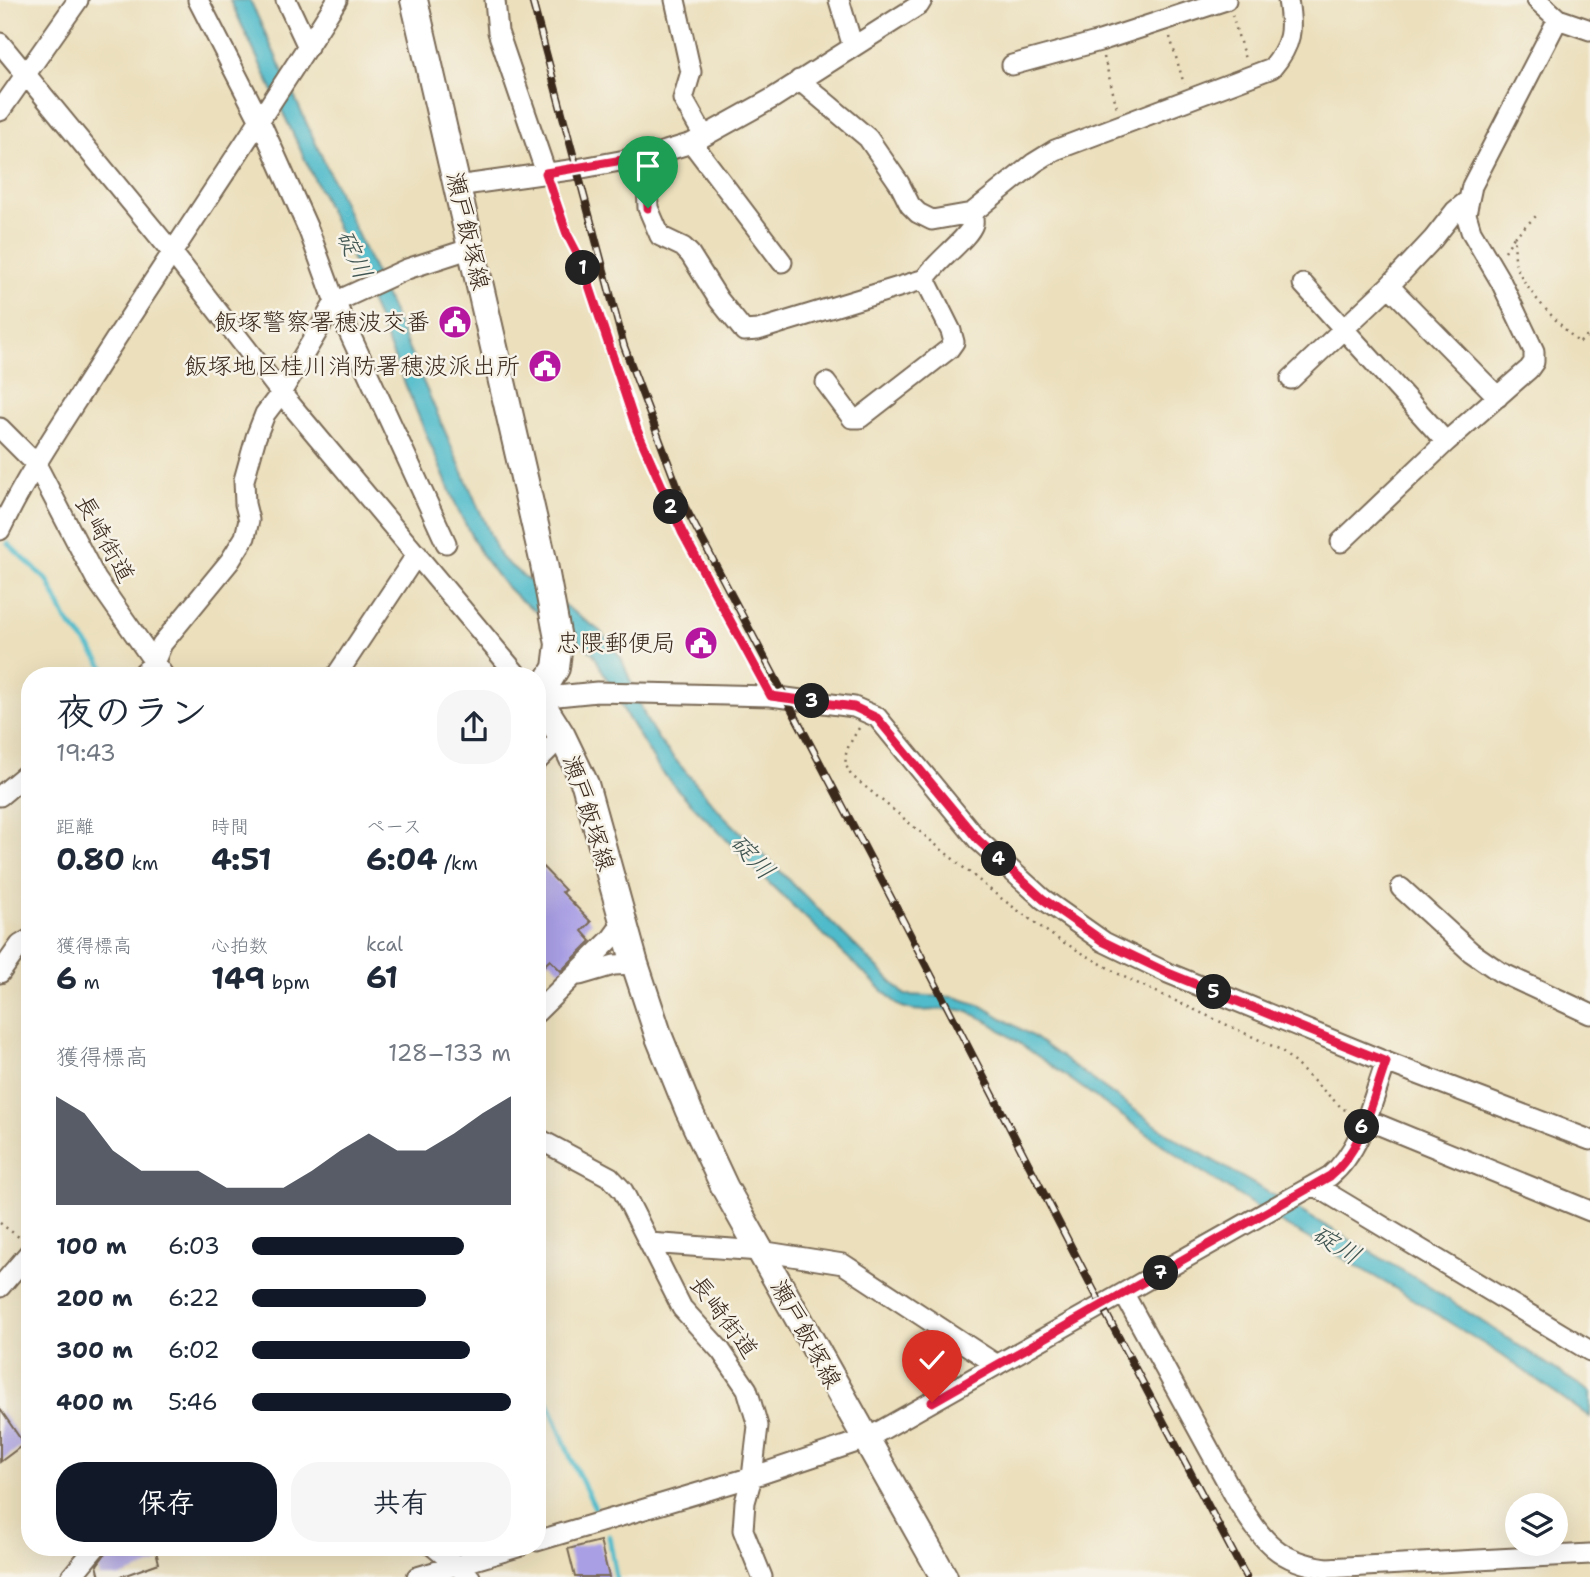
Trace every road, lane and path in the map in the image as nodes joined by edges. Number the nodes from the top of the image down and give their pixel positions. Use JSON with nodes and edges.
{"nodes":[{"id":1,"x":78,"y":0,"type":"edge"},
{"id":2,"x":198,"y":0,"type":"edge"},
{"id":3,"x":286,"y":0,"type":"edge"},
{"id":4,"x":337,"y":0,"type":"edge"},
{"id":5,"x":414,"y":0,"type":"edge"},
{"id":6,"x":495,"y":0,"type":"edge"},
{"id":7,"x":675,"y":0,"type":"edge"},
{"id":8,"x":839,"y":0,"type":"edge"},
{"id":9,"x":922,"y":0,"type":"edge"},
{"id":10,"x":1288,"y":0,"type":"edge"},
{"id":11,"x":1537,"y":0,"type":"edge"},
{"id":12,"x":1228,"y":6,"type":"edge"},
{"id":13,"x":1559,"y":19,"type":"junction"},
{"id":14,"x":1165,"y":20,"type":"junction"},
{"id":15,"x":1590,"y":30,"type":"edge"},
{"id":16,"x":1100,"y":41,"type":"junction"},
{"id":17,"x":0,"y":43,"type":"edge"},
{"id":18,"x":853,"y":47,"type":"junction"},
{"id":19,"x":306,"y":50,"type":"junction"},
{"id":20,"x":1012,"y":65,"type":"dead end"},
{"id":21,"x":25,"y":74,"type":"junction"},
{"id":22,"x":1249,"y":76,"type":"junction"},
{"id":23,"x":799,"y":80,"type":"junction"},
{"id":24,"x":1188,"y":99,"type":"junction"},
{"id":25,"x":0,"y":111,"type":"edge"},
{"id":26,"x":262,"y":118,"type":"junction"},
{"id":27,"x":1121,"y":125,"type":"junction"},
{"id":28,"x":698,"y":140,"type":"junction"},
{"id":29,"x":646,"y":156,"type":"junction"},
{"id":30,"x":546,"y":173,"type":"junction"},
{"id":31,"x":457,"y":186,"type":"junction"},
{"id":32,"x":1467,"y":201,"type":"junction"},
{"id":33,"x":972,"y":213,"type":"junction"},
{"id":34,"x":1536,"y":216,"type":"dead end"},
{"id":35,"x":1514,"y":237,"type":"junction"},
{"id":36,"x":472,"y":247,"type":"junction"},
{"id":37,"x":171,"y":251,"type":"junction"},
{"id":38,"x":782,"y":262,"type":"dead end"},
{"id":39,"x":925,"y":279,"type":"junction"},
{"id":40,"x":1501,"y":282,"type":"junction"},
{"id":41,"x":1303,"y":284,"type":"dead end"},
{"id":42,"x":1389,"y":286,"type":"junction"},
{"id":43,"x":338,"y":300,"type":"junction"},
{"id":44,"x":1342,"y":328,"type":"junction"},
{"id":45,"x":1590,"y":334,"type":"edge"},
{"id":46,"x":1291,"y":379,"type":"dead end"},
{"id":47,"x":825,"y":383,"type":"dead end"},
{"id":48,"x":281,"y":393,"type":"junction"},
{"id":49,"x":1498,"y":397,"type":"junction"},
{"id":50,"x":0,"y":428,"type":"edge"},
{"id":51,"x":1447,"y":442,"type":"junction"},
{"id":52,"x":36,"y":464,"type":"junction"},
{"id":53,"x":0,"y":530,"type":"edge"},
{"id":54,"x":1341,"y":542,"type":"dead end"},
{"id":55,"x":446,"y":543,"type":"dead end"},
{"id":56,"x":416,"y":554,"type":"junction"},
{"id":57,"x":151,"y":667,"type":"edge"},
{"id":58,"x":154,"y":667,"type":"edge"},
{"id":59,"x":342,"y":667,"type":"edge"},
{"id":60,"x":510,"y":667,"type":"edge"},
{"id":61,"x":546,"y":684,"type":"edge"},
{"id":62,"x":771,"y":696,"type":"junction"},
{"id":63,"x":546,"y":697,"type":"edge"},
{"id":64,"x":546,"y":712,"type":"edge"},
{"id":65,"x":562,"y":736,"type":"junction"},
{"id":66,"x":546,"y":752,"type":"edge"},
{"id":67,"x":21,"y":778,"type":"edge"},
{"id":68,"x":0,"y":796,"type":"edge"},
{"id":69,"x":1401,"y":888,"type":"dead end"},
{"id":70,"x":622,"y":918,"type":"junction"},
{"id":71,"x":21,"y":944,"type":"edge"},
{"id":72,"x":635,"y":964,"type":"junction"},
{"id":73,"x":0,"y":973,"type":"edge"},
{"id":74,"x":573,"y":978,"type":"junction"},
{"id":75,"x":546,"y":1004,"type":"edge"},
{"id":76,"x":1590,"y":1014,"type":"edge"},
{"id":77,"x":1386,"y":1062,"type":"junction"},
{"id":78,"x":1365,"y":1119,"type":"junction"},
{"id":79,"x":1590,"y":1140,"type":"edge"},
{"id":80,"x":546,"y":1143,"type":"edge"},
{"id":81,"x":1314,"y":1185,"type":"junction"},
{"id":82,"x":1590,"y":1211,"type":"edge"},
{"id":83,"x":0,"y":1223,"type":"edge"},
{"id":84,"x":21,"y":1241,"type":"edge"},
{"id":85,"x":649,"y":1243,"type":"junction"},
{"id":86,"x":760,"y":1251,"type":"junction"},
{"id":87,"x":21,"y":1252,"type":"edge"},
{"id":88,"x":0,"y":1287,"type":"edge"},
{"id":89,"x":1125,"y":1294,"type":"junction"},
{"id":90,"x":1590,"y":1351,"type":"edge"},
{"id":91,"x":998,"y":1365,"type":"junction"},
{"id":92,"x":866,"y":1439,"type":"junction"},
{"id":93,"x":752,"y":1477,"type":"junction"},
{"id":94,"x":546,"y":1538,"type":"edge"},
{"id":95,"x":1590,"y":1554,"type":"edge"},
{"id":96,"x":88,"y":1556,"type":"edge"},
{"id":97,"x":442,"y":1556,"type":"edge"},
{"id":98,"x":497,"y":1556,"type":"edge"},
{"id":99,"x":457,"y":1573,"type":"edge"},
{"id":100,"x":71,"y":1577,"type":"edge"},
{"id":101,"x":417,"y":1577,"type":"edge"},
{"id":102,"x":762,"y":1577,"type":"edge"},
{"id":103,"x":943,"y":1577,"type":"edge"}],
"edges":[{"from":1,"to":21,"type":"street"},
{"from":2,"to":26,"type":"street"},
{"from":3,"to":19,"type":"street"},
{"from":4,"to":19,"type":"street"},
{"from":5,"to":31,"type":"main road","name":"瀬戸飯塚線"},
{"from":6,"to":30,"type":"street"},
{"from":7,"to":28,"type":"street"},
{"from":8,"to":18,"type":"street"},
{"from":9,"to":18,"type":"street"},
{"from":10,"to":22,"type":"street"},
{"from":11,"to":13,"type":"street"},
{"from":12,"to":14,"type":"street"},
{"from":12,"to":22,"type":"path"},
{"from":13,"to":15,"type":"street"},
{"from":13,"to":32,"type":"street"},
{"from":14,"to":16,"type":"street"},
{"from":14,"to":24,"type":"path"},
{"from":16,"to":20,"type":"street"},
{"from":16,"to":27,"type":"path"},
{"from":17,"to":21,"type":"street"},
{"from":18,"to":23,"type":"street"},
{"from":19,"to":26,"type":"street"},
{"from":21,"to":25,"type":"street"},
{"from":21,"to":37,"type":"street"},
{"from":22,"to":24,"type":"street"},
{"from":23,"to":28,"type":"street"},
{"from":23,"to":33,"type":"street"},
{"from":24,"to":27,"type":"street"},
{"from":26,"to":37,"type":"street"},
{"from":26,"to":43,"type":"street"},
{"from":27,"to":33,"type":"street"},
{"from":28,"to":29,"type":"street"},
{"from":28,"to":38,"type":"street"},
{"from":29,"to":30,"type":"street"},
{"from":29,"to":39,"type":"street"},
{"from":30,"to":31,"type":"street"},
{"from":30,"to":62,"type":"path"},
{"from":31,"to":36,"type":"main road","name":"瀬戸飯塚線"},
{"from":32,"to":40,"type":"street"},
{"from":32,"to":42,"type":"street"},
{"from":33,"to":39,"type":"street"},
{"from":34,"to":35,"type":"path"},
{"from":35,"to":40,"type":"path"},
{"from":35,"to":45,"type":"path"},
{"from":36,"to":43,"type":"street"},
{"from":36,"to":61,"type":"main road","name":"瀬戸飯塚線"},
{"from":37,"to":48,"type":"street"},
{"from":37,"to":52,"type":"street"},
{"from":39,"to":47,"type":"street"},
{"from":40,"to":49,"type":"street"},
{"from":41,"to":44,"type":"street"},
{"from":42,"to":44,"type":"street"},
{"from":42,"to":49,"type":"street"},
{"from":43,"to":48,"type":"street"},
{"from":43,"to":55,"type":"street"},
{"from":44,"to":46,"type":"street"},
{"from":44,"to":51,"type":"street"},
{"from":48,"to":56,"type":"street"},
{"from":48,"to":58,"type":"street"},
{"from":49,"to":51,"type":"street"},
{"from":50,"to":52,"type":"street","name":"長崎街道"},
{"from":51,"to":54,"type":"street"},
{"from":52,"to":53,"type":"street"},
{"from":52,"to":57,"type":"street","name":"長崎街道"},
{"from":56,"to":59,"type":"street"},
{"from":56,"to":60,"type":"street"},
{"from":62,"to":63,"type":"street"},
{"from":62,"to":77,"type":"street"},
{"from":64,"to":65,"type":"main road","name":"瀬戸飯塚線"},
{"from":65,"to":66,"type":"street"},
{"from":65,"to":70,"type":"main road","name":"瀬戸飯塚線"},
{"from":67,"to":68,"type":"street"},
{"from":69,"to":76,"type":"street"},
{"from":70,"to":72,"type":"main road","name":"瀬戸飯塚線"},
{"from":70,"to":74,"type":"street"},
{"from":71,"to":73,"type":"street"},
{"from":72,"to":74,"type":"street"},
{"from":72,"to":86,"type":"main road","name":"瀬戸飯塚線"},
{"from":74,"to":75,"type":"street"},
{"from":77,"to":78,"type":"street"},
{"from":77,"to":79,"type":"street"},
{"from":78,"to":81,"type":"street"},
{"from":78,"to":82,"type":"street"},
{"from":80,"to":85,"type":"street","name":"長崎街道"},
{"from":81,"to":89,"type":"street"},
{"from":81,"to":90,"type":"street"},
{"from":83,"to":84,"type":"path"},
{"from":85,"to":86,"type":"street"},
{"from":85,"to":93,"type":"street","name":"長崎街道"},
{"from":86,"to":91,"type":"street"},
{"from":86,"to":92,"type":"main road","name":"瀬戸飯塚線"},
{"from":87,"to":88,"type":"street"},
{"from":89,"to":91,"type":"street"},
{"from":89,"to":95,"type":"street"},
{"from":91,"to":92,"type":"street"},
{"from":92,"to":93,"type":"street"},
{"from":92,"to":103,"type":"main road","name":"瀬戸飯塚線"},
{"from":93,"to":94,"type":"street"},
{"from":93,"to":102,"type":"street","name":"長崎街道"},
{"from":96,"to":100,"type":"street"},
{"from":97,"to":99,"type":"street"},
{"from":98,"to":99,"type":"street"},
{"from":99,"to":101,"type":"street"}]}
